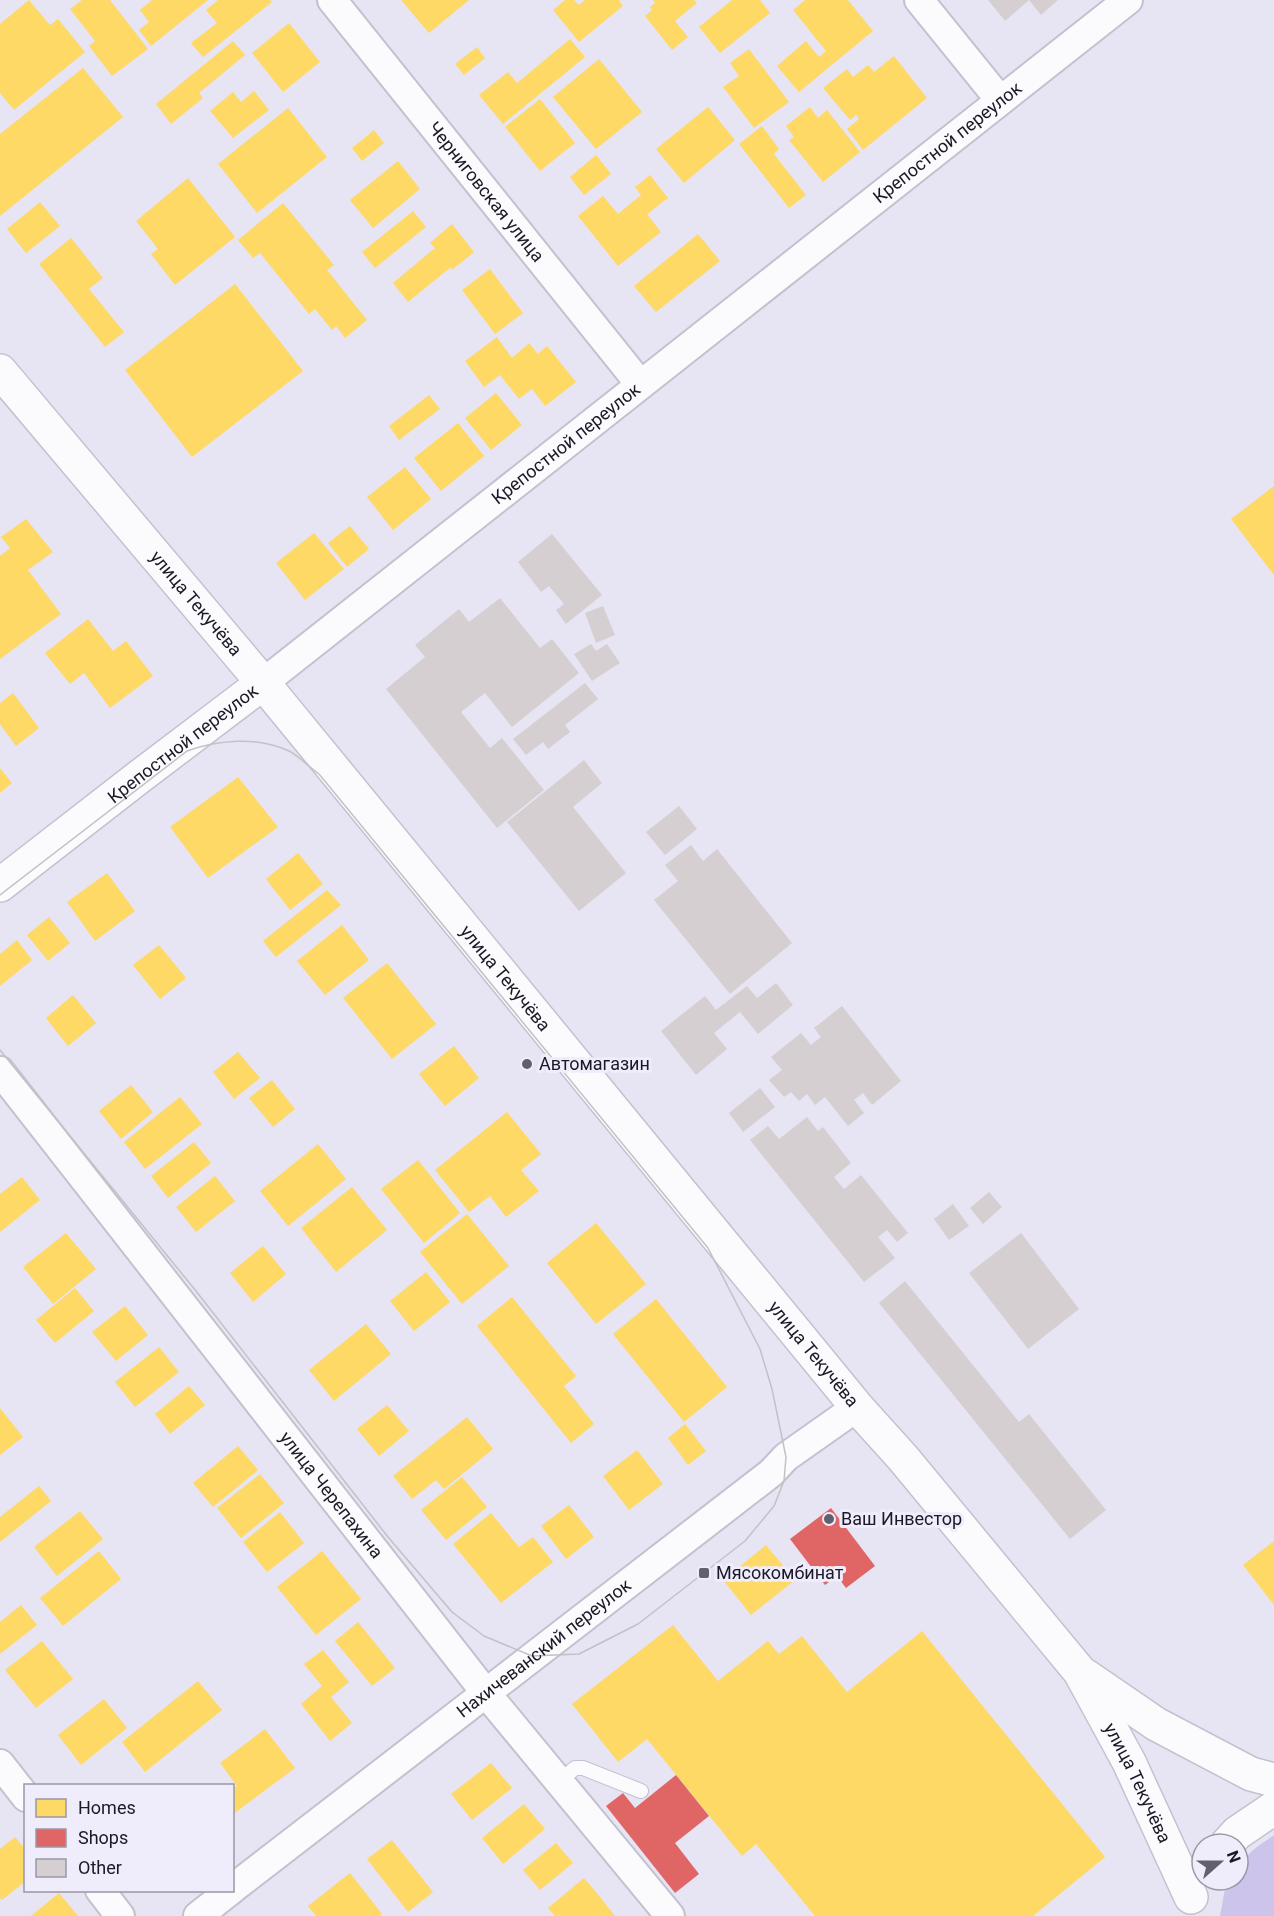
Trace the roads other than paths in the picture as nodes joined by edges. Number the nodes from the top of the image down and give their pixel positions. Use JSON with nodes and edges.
{"nodes":[{"id":1,"x":332,"y":0,"type":"edge"},
{"id":2,"x":919,"y":0,"type":"edge"},
{"id":3,"x":1128,"y":0,"type":"edge"},
{"id":4,"x":1000,"y":100,"type":"junction"},
{"id":5,"x":0,"y":371,"type":"edge"},
{"id":6,"x":640,"y":384,"type":"junction"},
{"id":7,"x":263,"y":683,"type":"junction"},
{"id":8,"x":0,"y":885,"type":"edge"},
{"id":9,"x":0,"y":1071,"type":"edge"},
{"id":10,"x":857,"y":1407,"type":"junction"},
{"id":11,"x":1080,"y":1672,"type":"junction"},
{"id":12,"x":485,"y":1692,"type":"junction"},
{"id":13,"x":0,"y":1764,"type":"edge"},
{"id":14,"x":1274,"y":1780,"type":"edge"},
{"id":15,"x":560,"y":1782,"type":"junction"},
{"id":16,"x":641,"y":1791,"type":"dead end"},
{"id":17,"x":24,"y":1794,"type":"edge"},
{"id":18,"x":1274,"y":1808,"type":"edge"},
{"id":19,"x":1238,"y":1832,"type":"edge"},
{"id":20,"x":234,"y":1888,"type":"edge"},
{"id":21,"x":102,"y":1892,"type":"edge"},
{"id":22,"x":229,"y":1892,"type":"edge"},
{"id":23,"x":1194,"y":1897,"type":"edge"},
{"id":24,"x":120,"y":1916,"type":"edge"},
{"id":25,"x":198,"y":1916,"type":"edge"},
{"id":26,"x":670,"y":1916,"type":"edge"}],
"edges":[{"from":1,"to":6,"type":"street","name":"Черниговская улица"},
{"from":2,"to":4,"type":"street"},
{"from":3,"to":4,"type":"street","name":"Крепостной переулок"},
{"from":4,"to":6,"type":"street","name":"Крепостной переулок"},
{"from":5,"to":7,"type":"main road","name":"улица Текучёва"},
{"from":6,"to":7,"type":"street","name":"Крепостной переулок"},
{"from":7,"to":8,"type":"main road","name":"Крепостной переулок"},
{"from":7,"to":10,"type":"main road","name":"улица Текучёва"},
{"from":9,"to":12,"type":"street","name":"улица Черепахина"},
{"from":10,"to":11,"type":"main road","name":"улица Текучёва"},
{"from":10,"to":12,"type":"street","name":"Нахичеванский переулок"},
{"from":11,"to":14,"type":"main road","name":"улица Текучёва"},
{"from":11,"to":23,"type":"main road","name":"улица Текучёва"},
{"from":12,"to":15,"type":"street","name":"улица Черепахина"},
{"from":12,"to":20,"type":"street","name":"Нахичеванский переулок"},
{"from":13,"to":17,"type":"street"},
{"from":15,"to":16,"type":"lane"},
{"from":15,"to":26,"type":"street","name":"улица Черепахина"},
{"from":18,"to":19,"type":"main road"},
{"from":21,"to":24,"type":"street"},
{"from":22,"to":25,"type":"street","name":"Нахичеванский переулок"}]}
